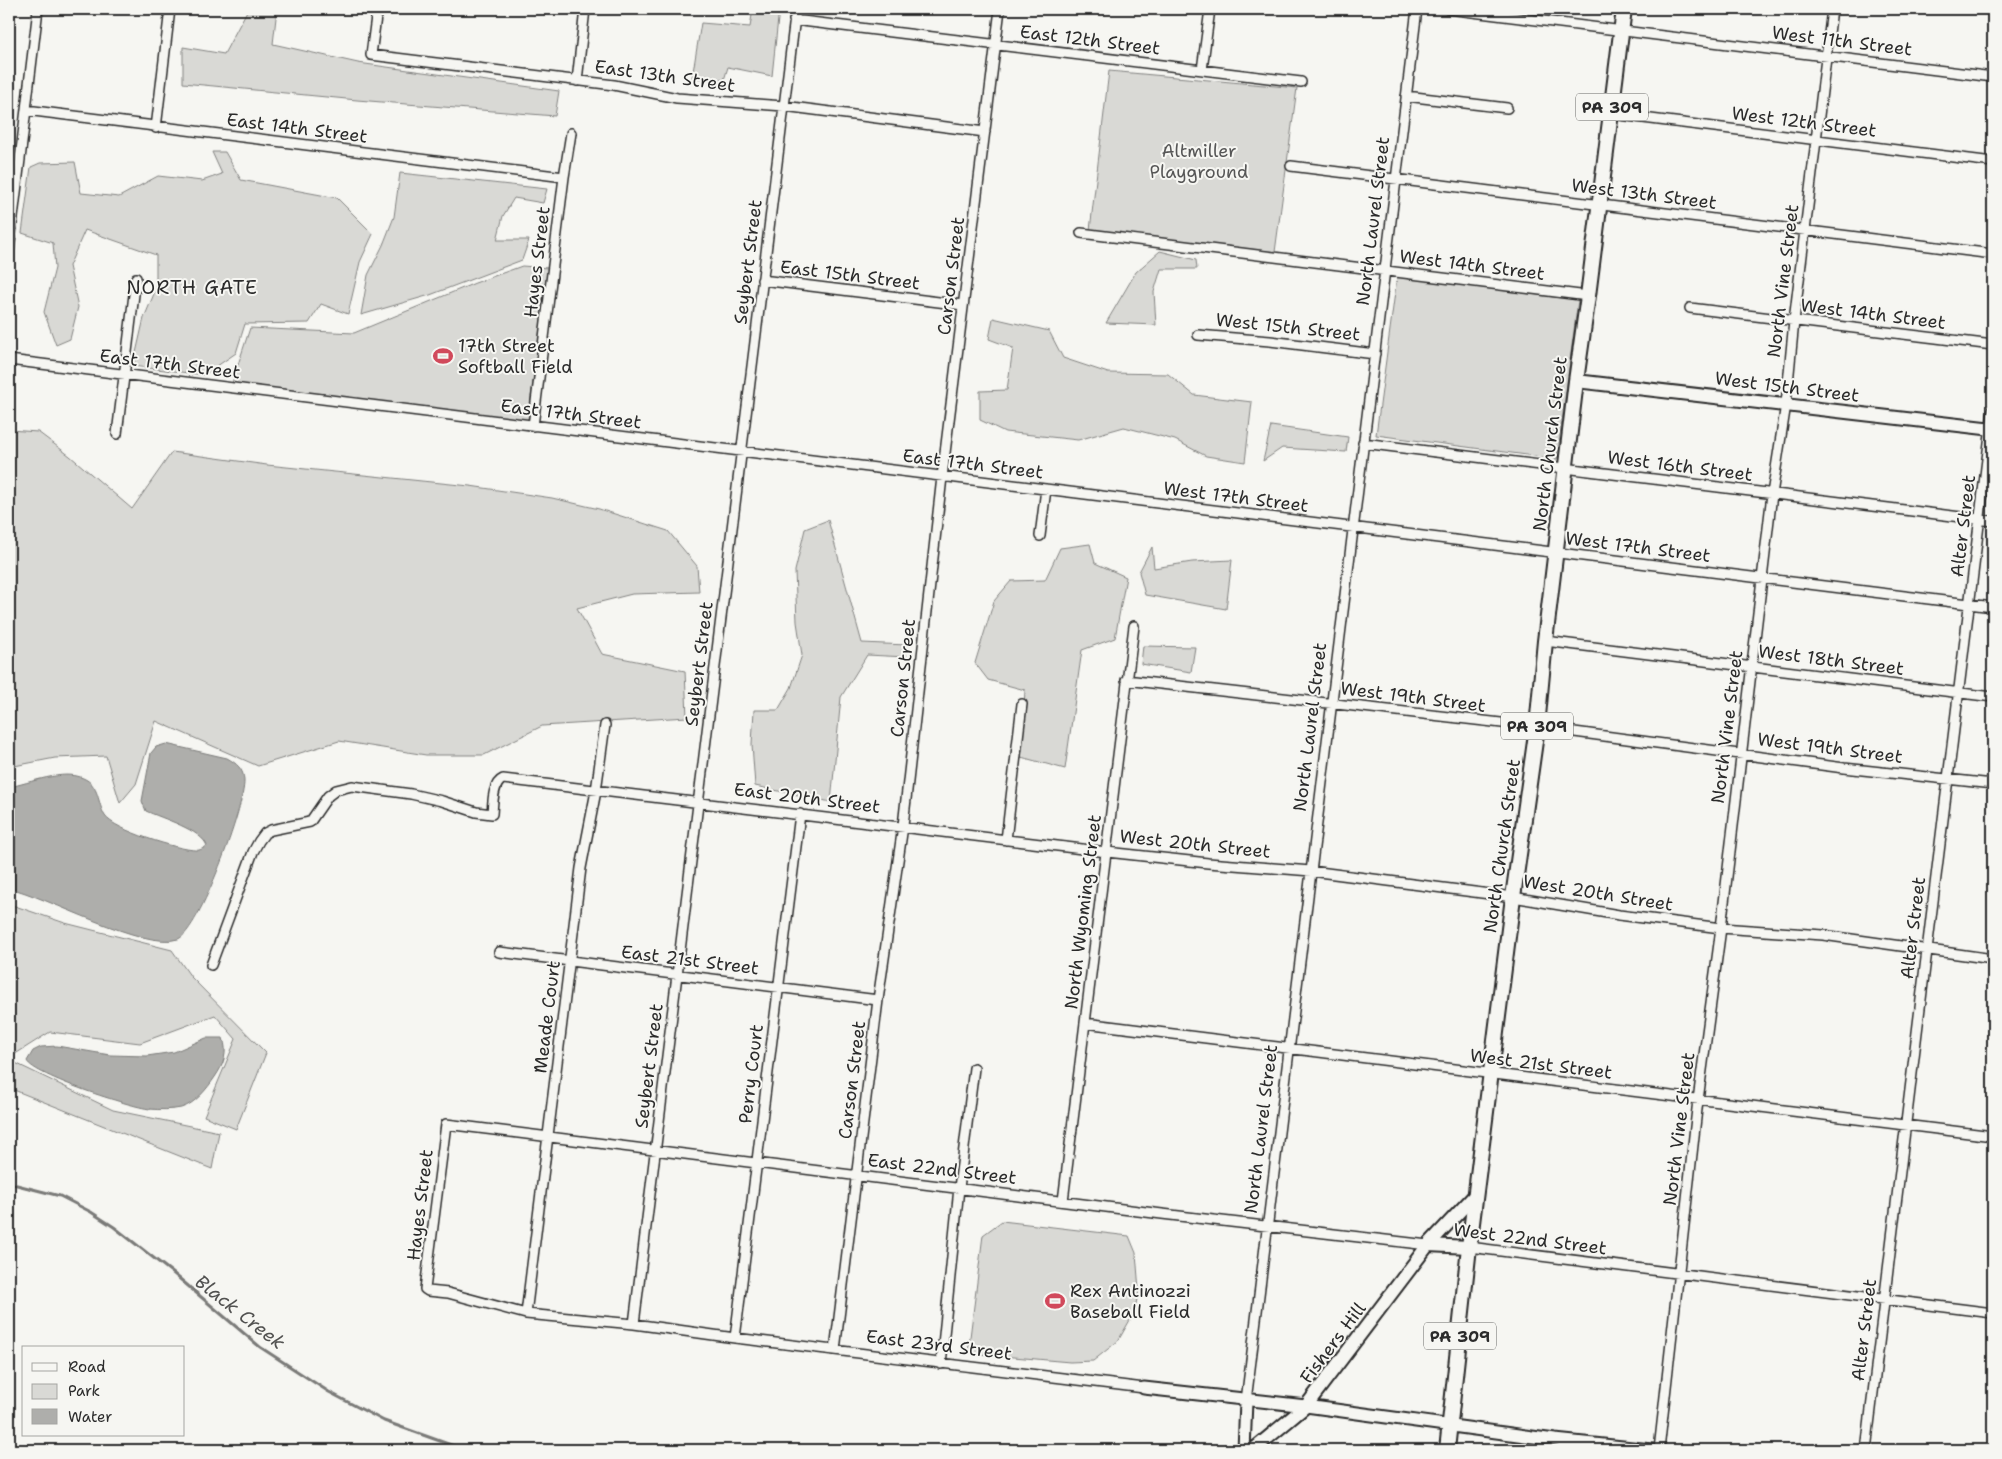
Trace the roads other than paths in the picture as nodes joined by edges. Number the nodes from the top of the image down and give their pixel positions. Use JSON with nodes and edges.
{"nodes":[{"id":1,"x":38,"y":9,"type":"edge"},
{"id":2,"x":170,"y":9,"type":"edge"},
{"id":3,"x":377,"y":9,"type":"edge"},
{"id":4,"x":585,"y":9,"type":"edge"},
{"id":5,"x":796,"y":9,"type":"edge"},
{"id":6,"x":1000,"y":9,"type":"edge"},
{"id":7,"x":1210,"y":9,"type":"edge"},
{"id":8,"x":1417,"y":9,"type":"edge"},
{"id":9,"x":1448,"y":9,"type":"edge"},
{"id":10,"x":1624,"y":9,"type":"edge"},
{"id":11,"x":1832,"y":9,"type":"edge"},
{"id":12,"x":794,"y":20,"type":"junction"},
{"id":13,"x":1622,"y":30,"type":"junction"},
{"id":14,"x":996,"y":44,"type":"junction"},
{"id":15,"x":1826,"y":56,"type":"junction"},
{"id":16,"x":1202,"y":70,"type":"junction"},
{"id":17,"x":1993,"y":77,"type":"edge"},
{"id":18,"x":577,"y":81,"type":"junction"},
{"id":19,"x":1301,"y":82,"type":"dead end"},
{"id":20,"x":1406,"y":96,"type":"junction"},
{"id":21,"x":784,"y":106,"type":"junction"},
{"id":22,"x":1507,"y":108,"type":"dead end"},
{"id":23,"x":26,"y":110,"type":"junction"},
{"id":24,"x":1611,"y":114,"type":"junction"},
{"id":25,"x":156,"y":128,"type":"junction"},
{"id":26,"x":985,"y":132,"type":"junction"},
{"id":27,"x":571,"y":133,"type":"dead end"},
{"id":28,"x":1816,"y":139,"type":"junction"},
{"id":29,"x":1993,"y":162,"type":"edge"},
{"id":30,"x":1291,"y":166,"type":"dead end"},
{"id":31,"x":564,"y":177,"type":"junction"},
{"id":32,"x":1396,"y":179,"type":"junction"},
{"id":33,"x":1600,"y":205,"type":"junction"},
{"id":34,"x":1805,"y":230,"type":"junction"},
{"id":35,"x":1081,"y":233,"type":"dead end"},
{"id":36,"x":9,"y":251,"type":"edge"},
{"id":37,"x":1993,"y":254,"type":"edge"},
{"id":38,"x":1384,"y":270,"type":"junction"},
{"id":39,"x":136,"y":278,"type":"dead end"},
{"id":40,"x":762,"y":280,"type":"junction"},
{"id":41,"x":1588,"y":296,"type":"junction"},
{"id":42,"x":963,"y":305,"type":"junction"},
{"id":43,"x":1690,"y":308,"type":"dead end"},
{"id":44,"x":1794,"y":321,"type":"junction"},
{"id":45,"x":1198,"y":335,"type":"dead end"},
{"id":46,"x":1993,"y":346,"type":"edge"},
{"id":47,"x":1375,"y":354,"type":"junction"},
{"id":48,"x":9,"y":360,"type":"edge"},
{"id":49,"x":125,"y":375,"type":"junction"},
{"id":50,"x":1576,"y":381,"type":"junction"},
{"id":51,"x":1786,"y":404,"type":"junction"},
{"id":52,"x":1993,"y":410,"type":"edge"},
{"id":53,"x":533,"y":426,"type":"junction"},
{"id":54,"x":1992,"y":429,"type":"edge"},
{"id":55,"x":117,"y":434,"type":"dead end"},
{"id":56,"x":1363,"y":443,"type":"junction"},
{"id":57,"x":741,"y":452,"type":"junction"},
{"id":58,"x":1567,"y":468,"type":"junction"},
{"id":59,"x":942,"y":476,"type":"junction"},
{"id":60,"x":1046,"y":490,"type":"junction"},
{"id":61,"x":1772,"y":494,"type":"junction"},
{"id":62,"x":1130,"y":500,"type":"joint"},
{"id":63,"x":1980,"y":520,"type":"junction"},
{"id":64,"x":1993,"y":521,"type":"edge"},
{"id":65,"x":1353,"y":528,"type":"junction"},
{"id":66,"x":1040,"y":536,"type":"dead end"},
{"id":67,"x":1556,"y":553,"type":"junction"},
{"id":68,"x":1762,"y":578,"type":"junction"},
{"id":69,"x":1970,"y":604,"type":"junction"},
{"id":70,"x":1993,"y":607,"type":"edge"},
{"id":71,"x":1134,"y":626,"type":"dead end"},
{"id":72,"x":1545,"y":641,"type":"junction"},
{"id":73,"x":1751,"y":667,"type":"junction"},
{"id":74,"x":1126,"y":680,"type":"junction"},
{"id":75,"x":1959,"y":692,"type":"junction"},
{"id":76,"x":1993,"y":697,"type":"edge"},
{"id":77,"x":1331,"y":703,"type":"junction"},
{"id":78,"x":1022,"y":704,"type":"dead end"},
{"id":79,"x":605,"y":724,"type":"dead end"},
{"id":80,"x":1537,"y":728,"type":"junction"},
{"id":81,"x":1740,"y":753,"type":"junction"},
{"id":82,"x":1947,"y":777,"type":"junction"},
{"id":83,"x":1993,"y":784,"type":"edge"},
{"id":84,"x":596,"y":790,"type":"junction"},
{"id":85,"x":698,"y":802,"type":"junction"},
{"id":86,"x":800,"y":814,"type":"junction"},
{"id":87,"x":903,"y":826,"type":"junction"},
{"id":88,"x":1006,"y":840,"type":"junction"},
{"id":89,"x":1107,"y":852,"type":"junction"},
{"id":90,"x":1311,"y":872,"type":"junction"},
{"id":91,"x":1513,"y":897,"type":"junction"},
{"id":92,"x":1720,"y":928,"type":"junction"},
{"id":93,"x":1928,"y":948,"type":"junction"},
{"id":94,"x":499,"y":952,"type":"dead end"},
{"id":95,"x":1993,"y":959,"type":"edge"},
{"id":96,"x":570,"y":961,"type":"junction"},
{"id":97,"x":211,"y":965,"type":"dead end"},
{"id":98,"x":677,"y":974,"type":"junction"},
{"id":99,"x":778,"y":987,"type":"junction"},
{"id":100,"x":878,"y":1000,"type":"junction"},
{"id":101,"x":1085,"y":1023,"type":"junction"},
{"id":102,"x":1289,"y":1049,"type":"junction"},
{"id":103,"x":974,"y":1068,"type":"dead end"},
{"id":104,"x":1491,"y":1074,"type":"junction"},
{"id":105,"x":1698,"y":1100,"type":"junction"},
{"id":106,"x":1906,"y":1126,"type":"junction"},
{"id":107,"x":1993,"y":1136,"type":"edge"},
{"id":108,"x":548,"y":1137,"type":"junction"},
{"id":109,"x":656,"y":1150,"type":"junction"},
{"id":110,"x":756,"y":1163,"type":"junction"},
{"id":111,"x":856,"y":1175,"type":"junction"},
{"id":112,"x":959,"y":1188,"type":"junction"},
{"id":113,"x":1476,"y":1194,"type":"junction"},
{"id":114,"x":1063,"y":1201,"type":"junction"},
{"id":115,"x":1267,"y":1227,"type":"junction"},
{"id":116,"x":1428,"y":1245,"type":"junction"},
{"id":117,"x":1469,"y":1247,"type":"junction"},
{"id":118,"x":1679,"y":1275,"type":"junction"},
{"id":119,"x":426,"y":1289,"type":"joint"},
{"id":120,"x":1884,"y":1299,"type":"junction"},
{"id":121,"x":1993,"y":1313,"type":"edge"},
{"id":122,"x":526,"y":1314,"type":"junction"},
{"id":123,"x":634,"y":1324,"type":"junction"},
{"id":124,"x":735,"y":1338,"type":"junction"},
{"id":125,"x":835,"y":1350,"type":"junction"},
{"id":126,"x":941,"y":1364,"type":"junction"},
{"id":127,"x":1144,"y":1388,"type":"joint"},
{"id":128,"x":1246,"y":1401,"type":"junction"},
{"id":129,"x":1306,"y":1406,"type":"junction"},
{"id":130,"x":1450,"y":1426,"type":"junction"},
{"id":131,"x":1244,"y":1450,"type":"edge"},
{"id":132,"x":1253,"y":1450,"type":"edge"},
{"id":133,"x":1447,"y":1450,"type":"edge"},
{"id":134,"x":1652,"y":1450,"type":"edge"},
{"id":135,"x":1659,"y":1450,"type":"edge"},
{"id":136,"x":1866,"y":1450,"type":"edge"}],
"edges":[{"from":1,"to":23,"type":"street"},
{"from":2,"to":25,"type":"street"},
{"from":3,"to":18,"type":"street","name":"East 13th Street"},
{"from":4,"to":18,"type":"street"},
{"from":5,"to":12,"type":"street","name":"Seybert Street"},
{"from":6,"to":14,"type":"street","name":"Carson Street"},
{"from":7,"to":16,"type":"street"},
{"from":8,"to":20,"type":"street","name":"North Laurel Street"},
{"from":9,"to":13,"type":"street","name":"West 11th Street"},
{"from":10,"to":13,"type":"main road","name":"North Church Street","number":"PA 309"},
{"from":11,"to":15,"type":"street","name":"North Vine Street"},
{"from":12,"to":14,"type":"street","name":"East 12th Street"},
{"from":12,"to":21,"type":"street","name":"Seybert Street"},
{"from":13,"to":15,"type":"street","name":"West 11th Street"},
{"from":13,"to":24,"type":"main road","name":"North Church Street","number":"PA 309"},
{"from":14,"to":16,"type":"street","name":"East 12th Street"},
{"from":14,"to":26,"type":"street","name":"Carson Street"},
{"from":15,"to":17,"type":"street","name":"West 11th Street"},
{"from":15,"to":28,"type":"street","name":"North Vine Street"},
{"from":16,"to":19,"type":"street"},
{"from":18,"to":21,"type":"street","name":"East 13th Street"},
{"from":20,"to":22,"type":"street"},
{"from":20,"to":32,"type":"street","name":"North Laurel Street"},
{"from":21,"to":26,"type":"street","name":"East 13th Street"},
{"from":21,"to":40,"type":"street","name":"Seybert Street"},
{"from":23,"to":25,"type":"street","name":"East 14th Street"},
{"from":23,"to":36,"type":"street"},
{"from":24,"to":28,"type":"street","name":"West 12th Street"},
{"from":24,"to":33,"type":"main road","name":"North Church Street","number":"PA 309"},
{"from":25,"to":31,"type":"street","name":"East 14th Street"},
{"from":26,"to":42,"type":"street","name":"Carson Street"},
{"from":27,"to":31,"type":"street","name":"Hayes Street"},
{"from":28,"to":29,"type":"street","name":"West 12th Street"},
{"from":28,"to":34,"type":"street","name":"North Vine Street"},
{"from":30,"to":32,"type":"street","name":"West 13th Street"},
{"from":31,"to":53,"type":"street","name":"Hayes Street"},
{"from":32,"to":33,"type":"street","name":"West 13th Street"},
{"from":32,"to":38,"type":"street","name":"North Laurel Street"},
{"from":33,"to":34,"type":"street","name":"West 13th Street"},
{"from":33,"to":41,"type":"main road","name":"North Church Street","number":"PA 309"},
{"from":34,"to":37,"type":"street","name":"West 13th Street"},
{"from":34,"to":44,"type":"street","name":"North Vine Street"},
{"from":35,"to":38,"type":"street","name":"West 14th Street"},
{"from":38,"to":41,"type":"street","name":"West 14th Street"},
{"from":38,"to":47,"type":"street","name":"North Laurel Street"},
{"from":39,"to":49,"type":"street"},
{"from":40,"to":42,"type":"street","name":"East 15th Street"},
{"from":40,"to":57,"type":"street","name":"Seybert Street"},
{"from":41,"to":50,"type":"main road","name":"North Church Street","number":"PA 309"},
{"from":42,"to":59,"type":"street","name":"Carson Street"},
{"from":43,"to":44,"type":"street","name":"West 14th Street"},
{"from":44,"to":46,"type":"street","name":"West 14th Street"},
{"from":44,"to":51,"type":"street","name":"North Vine Street"},
{"from":45,"to":47,"type":"street","name":"West 15th Street"},
{"from":47,"to":56,"type":"street","name":"North Laurel Street"},
{"from":48,"to":49,"type":"street","name":"East 17th Street"},
{"from":49,"to":53,"type":"street","name":"East 17th Street"},
{"from":49,"to":55,"type":"street"},
{"from":50,"to":51,"type":"main road","name":"West 15th Street"},
{"from":50,"to":58,"type":"main road","name":"North Church Street","number":"PA 309"},
{"from":51,"to":54,"type":"main road","name":"West 15th Street"},
{"from":51,"to":61,"type":"street","name":"North Vine Street"},
{"from":52,"to":54,"type":"street","name":"Alter Street"},
{"from":53,"to":57,"type":"street","name":"East 17th Street"},
{"from":54,"to":63,"type":"street","name":"Alter Street"},
{"from":56,"to":58,"type":"street","name":"West 16th Street"},
{"from":56,"to":65,"type":"street","name":"North Laurel Street"},
{"from":57,"to":59,"type":"street","name":"East 17th Street"},
{"from":57,"to":85,"type":"street","name":"Seybert Street"},
{"from":58,"to":61,"type":"street","name":"West 16th Street"},
{"from":58,"to":67,"type":"main road","name":"North Church Street","number":"PA 309"},
{"from":59,"to":60,"type":"street","name":"East 17th Street"},
{"from":59,"to":87,"type":"street","name":"Carson Street"},
{"from":60,"to":62,"type":"street","name":"East 17th Street"},
{"from":60,"to":66,"type":"street"},
{"from":61,"to":63,"type":"street","name":"West 16th Street"},
{"from":61,"to":68,"type":"street","name":"North Vine Street"},
{"from":62,"to":65,"type":"street","name":"West 17th Street"},
{"from":63,"to":64,"type":"street","name":"West 16th Street"},
{"from":63,"to":69,"type":"street","name":"Alter Street"},
{"from":65,"to":67,"type":"street","name":"West 17th Street"},
{"from":65,"to":77,"type":"street","name":"North Laurel Street"},
{"from":67,"to":68,"type":"street","name":"West 17th Street"},
{"from":67,"to":72,"type":"main road","name":"North Church Street","number":"PA 309"},
{"from":68,"to":69,"type":"street","name":"West 17th Street"},
{"from":68,"to":73,"type":"street","name":"North Vine Street"},
{"from":69,"to":70,"type":"street","name":"West 17th Street"},
{"from":69,"to":75,"type":"street","name":"Alter Street"},
{"from":71,"to":74,"type":"street","name":"North Wyoming Street"},
{"from":72,"to":73,"type":"street","name":"West 18th Street"},
{"from":72,"to":80,"type":"main road","name":"North Church Street","number":"PA 309"},
{"from":73,"to":75,"type":"street","name":"West 18th Street"},
{"from":73,"to":81,"type":"street","name":"North Vine Street"},
{"from":74,"to":77,"type":"street","name":"West 19th Street"},
{"from":74,"to":89,"type":"street","name":"North Wyoming Street"},
{"from":75,"to":76,"type":"street","name":"West 18th Street"},
{"from":75,"to":82,"type":"street","name":"Alter Street"},
{"from":77,"to":80,"type":"street","name":"West 19th Street"},
{"from":77,"to":90,"type":"street","name":"North Laurel Street"},
{"from":78,"to":88,"type":"street"},
{"from":79,"to":84,"type":"street","name":"Meade Court"},
{"from":80,"to":81,"type":"street","name":"West 19th Street"},
{"from":80,"to":91,"type":"main road","name":"North Church Street","number":"PA 309"},
{"from":81,"to":82,"type":"street","name":"West 19th Street"},
{"from":81,"to":92,"type":"street","name":"North Vine Street"},
{"from":82,"to":83,"type":"street","name":"West 19th Street"},
{"from":82,"to":93,"type":"street","name":"Alter Street"},
{"from":84,"to":85,"type":"street","name":"East 20th Street"},
{"from":84,"to":96,"type":"street","name":"Meade Court"},
{"from":84,"to":97,"type":"street","name":"East 20th Street"},
{"from":85,"to":86,"type":"street","name":"East 20th Street"},
{"from":85,"to":98,"type":"street","name":"Seybert Street"},
{"from":86,"to":87,"type":"street","name":"East 20th Street"},
{"from":86,"to":99,"type":"street","name":"Perry Court"},
{"from":87,"to":88,"type":"street","name":"East 20th Street"},
{"from":87,"to":100,"type":"street","name":"Carson Street"},
{"from":88,"to":89,"type":"street","name":"East 20th Street"},
{"from":89,"to":90,"type":"street","name":"West 20th Street"},
{"from":89,"to":101,"type":"street","name":"North Wyoming Street"},
{"from":90,"to":91,"type":"street","name":"West 20th Street"},
{"from":90,"to":102,"type":"street","name":"North Laurel Street"},
{"from":91,"to":92,"type":"street","name":"West 20th Street"},
{"from":91,"to":104,"type":"main road","name":"North Church Street","number":"PA 309"},
{"from":92,"to":93,"type":"street","name":"West 20th Street"},
{"from":92,"to":105,"type":"street","name":"North Vine Street"},
{"from":93,"to":95,"type":"street","name":"West 20th Street"},
{"from":93,"to":106,"type":"street","name":"Alter Street"},
{"from":94,"to":96,"type":"street","name":"East 21st Street"},
{"from":96,"to":98,"type":"street","name":"East 21st Street"},
{"from":96,"to":108,"type":"street","name":"Meade Court"},
{"from":98,"to":99,"type":"street","name":"East 21st Street"},
{"from":98,"to":109,"type":"street","name":"Seybert Street"},
{"from":99,"to":100,"type":"street","name":"East 21st Street"},
{"from":99,"to":110,"type":"street","name":"Perry Court"},
{"from":100,"to":111,"type":"street","name":"Carson Street"},
{"from":101,"to":102,"type":"street","name":"West 21st Street"},
{"from":101,"to":114,"type":"street","name":"North Wyoming Street"},
{"from":102,"to":104,"type":"street","name":"West 21st Street"},
{"from":102,"to":115,"type":"street","name":"North Laurel Street"},
{"from":103,"to":112,"type":"street"},
{"from":104,"to":105,"type":"street","name":"West 21st Street"},
{"from":104,"to":113,"type":"main road","name":"North Church Street","number":"PA 309"},
{"from":105,"to":106,"type":"street","name":"West 21st Street"},
{"from":105,"to":118,"type":"street","name":"North Vine Street"},
{"from":106,"to":107,"type":"street","name":"West 21st Street"},
{"from":106,"to":120,"type":"street","name":"Alter Street"},
{"from":108,"to":109,"type":"street","name":"East 22nd Street"},
{"from":108,"to":119,"type":"street","name":"Hayes Street"},
{"from":108,"to":122,"type":"street","name":"Meade Court"},
{"from":109,"to":110,"type":"street","name":"East 22nd Street"},
{"from":109,"to":123,"type":"street","name":"Seybert Street"},
{"from":110,"to":111,"type":"street","name":"East 22nd Street"},
{"from":110,"to":124,"type":"street","name":"Perry Court"},
{"from":111,"to":112,"type":"street","name":"East 22nd Street"},
{"from":111,"to":125,"type":"street","name":"Carson Street"},
{"from":112,"to":114,"type":"street","name":"East 22nd Street"},
{"from":112,"to":126,"type":"street"},
{"from":113,"to":116,"type":"main road","name":"Fishers Hill"},
{"from":113,"to":117,"type":"main road","name":"North Church Street","number":"PA 309"},
{"from":114,"to":115,"type":"street","name":"West 22nd Street"},
{"from":115,"to":116,"type":"street","name":"West 22nd Street"},
{"from":115,"to":128,"type":"street","name":"North Laurel Street"},
{"from":116,"to":117,"type":"main road","name":"West 22nd Street"},
{"from":116,"to":129,"type":"main road","name":"Fishers Hill"},
{"from":117,"to":118,"type":"street","name":"West 22nd Street"},
{"from":117,"to":130,"type":"main road","name":"North Church Street","number":"PA 309"},
{"from":118,"to":120,"type":"street","name":"West 22nd Street"},
{"from":118,"to":135,"type":"street","name":"North Vine Street"},
{"from":119,"to":122,"type":"street","name":"East 23rd Street"},
{"from":120,"to":121,"type":"street","name":"West 22nd Street"},
{"from":120,"to":136,"type":"street","name":"Alter Street"},
{"from":122,"to":123,"type":"street","name":"East 23rd Street"},
{"from":123,"to":124,"type":"street","name":"East 23rd Street"},
{"from":124,"to":125,"type":"street","name":"East 23rd Street"},
{"from":125,"to":126,"type":"street","name":"East 23rd Street"},
{"from":126,"to":127,"type":"street","name":"East 23rd Street"},
{"from":127,"to":128,"type":"street","name":"East 23rd Street"},
{"from":128,"to":129,"type":"street","name":"East 23rd Street"},
{"from":128,"to":131,"type":"street","name":"North Laurel Street"},
{"from":129,"to":130,"type":"street","name":"East 23rd Street"},
{"from":129,"to":132,"type":"main road","name":"Fishers Hill"},
{"from":130,"to":133,"type":"main road","name":"North Church Street","number":"PA 309"},
{"from":130,"to":134,"type":"street","name":"East 23rd Street"}]}
